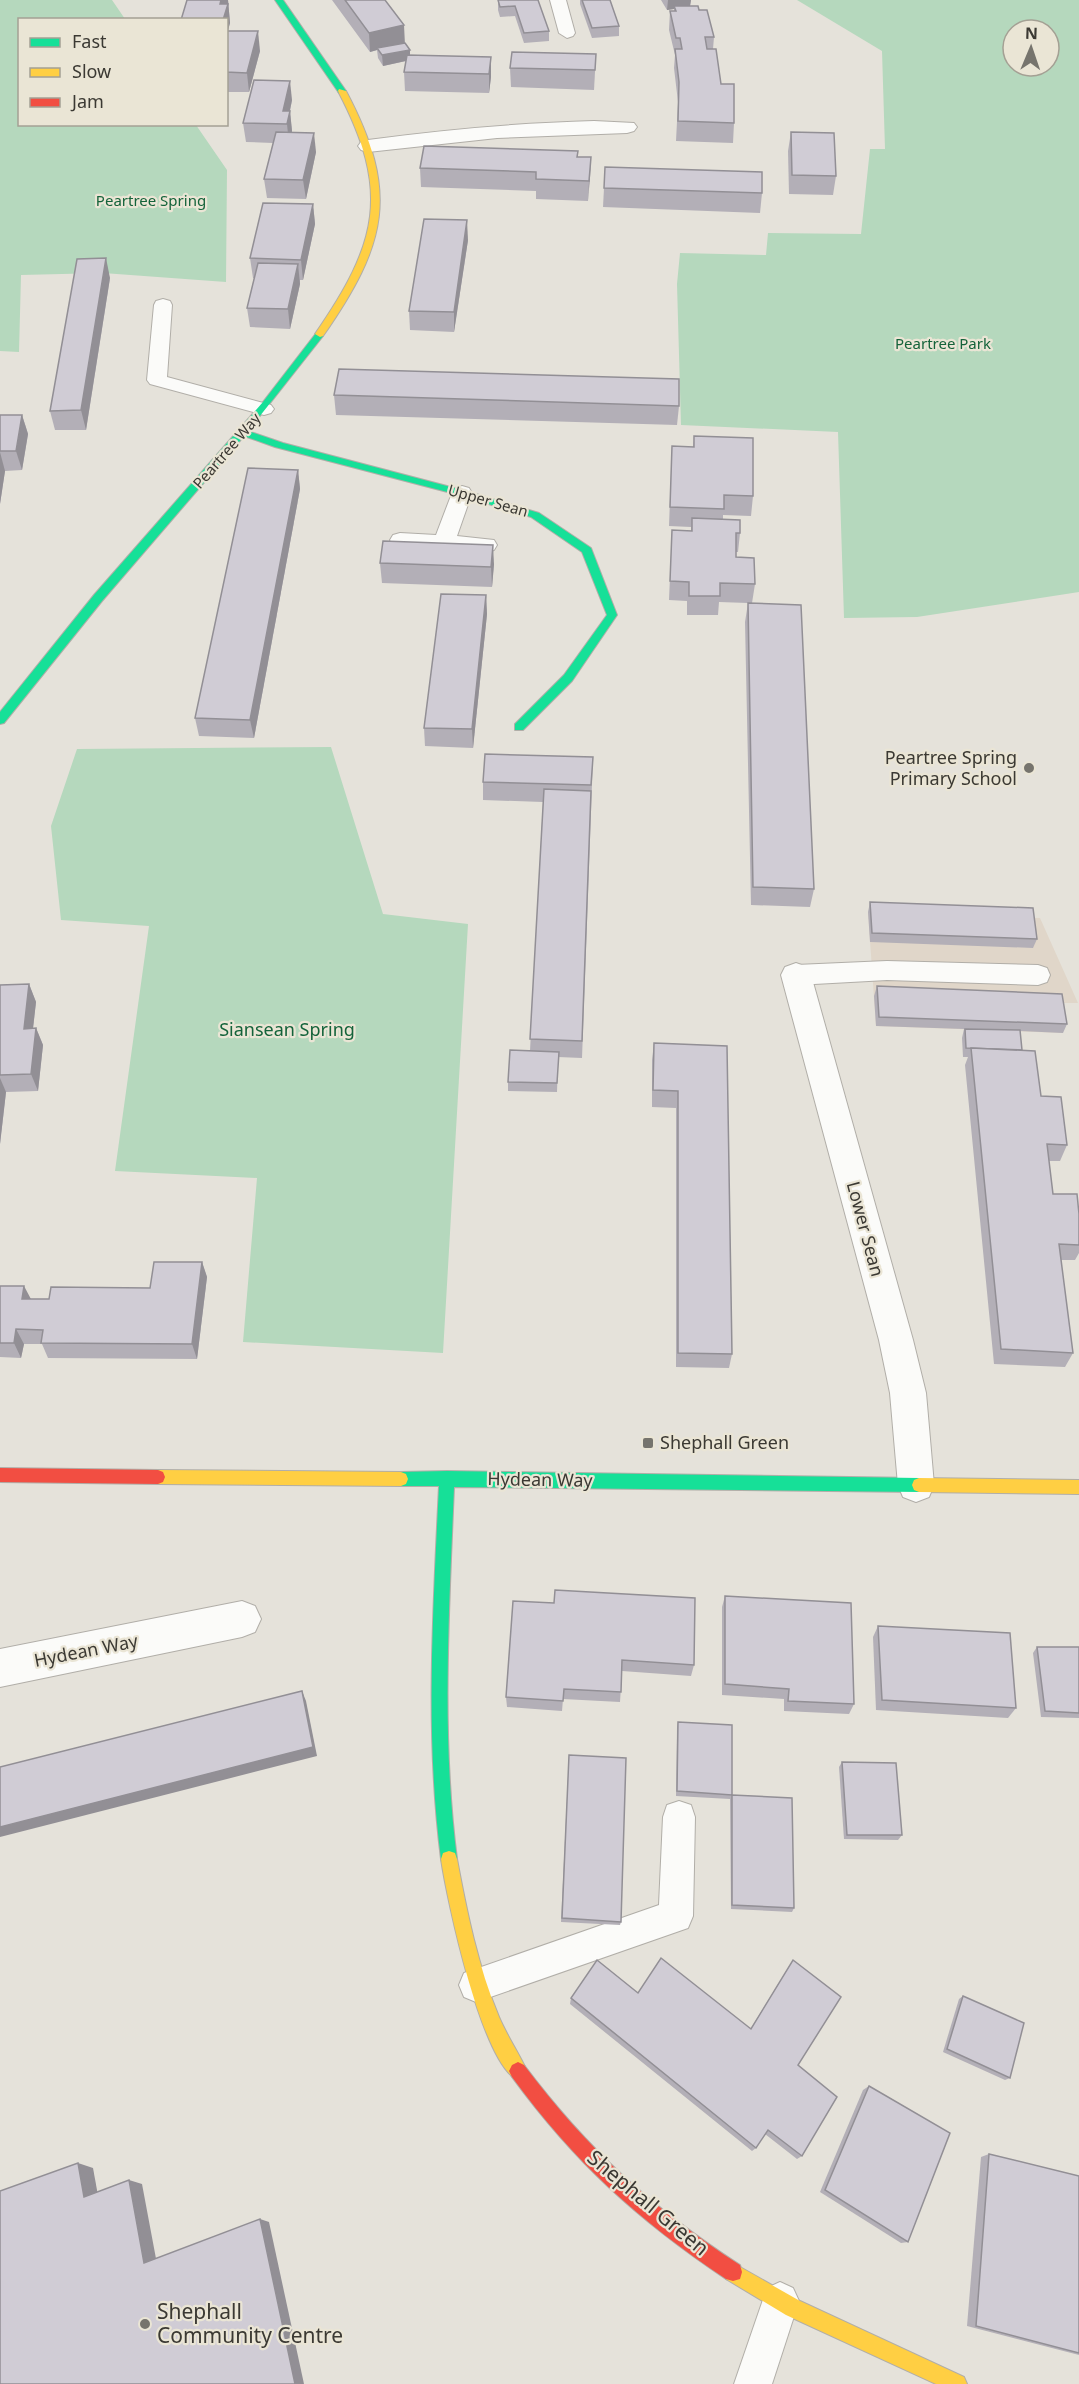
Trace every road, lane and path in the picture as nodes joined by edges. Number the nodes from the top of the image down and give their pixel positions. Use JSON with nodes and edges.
{"nodes":[{"id":1,"x":279,"y":0,"type":"edge"},
{"id":2,"x":558,"y":0,"type":"edge"},
{"id":3,"x":567,"y":33,"type":"dead end"},
{"id":4,"x":627,"y":127,"type":"dead end"},
{"id":5,"x":368,"y":146,"type":"junction"},
{"id":6,"x":163,"y":304,"type":"dead end"},
{"id":7,"x":264,"y":409,"type":"junction"},
{"id":8,"x":242,"y":432,"type":"junction"},
{"id":9,"x":462,"y":493,"type":"junction"},
{"id":10,"x":400,"y":540,"type":"edge"},
{"id":11,"x":444,"y":543,"type":"junction"},
{"id":12,"x":487,"y":545,"type":"edge"},
{"id":13,"x":0,"y":720,"type":"edge"},
{"id":14,"x":519,"y":727,"type":"dead end"},
{"id":15,"x":796,"y":975,"type":"joint"},
{"id":16,"x":1038,"y":975,"type":"dead end"},
{"id":17,"x":0,"y":1475,"type":"edge"},
{"id":18,"x":447,"y":1478,"type":"junction"},
{"id":19,"x":916,"y":1485,"type":"junction"},
{"id":20,"x":1079,"y":1487,"type":"edge"},
{"id":21,"x":242,"y":1619,"type":"dead end"},
{"id":22,"x":0,"y":1668,"type":"edge"},
{"id":23,"x":679,"y":1817,"type":"dead end"},
{"id":24,"x":476,"y":1985,"type":"junction"},
{"id":25,"x":780,"y":2301,"type":"junction"},
{"id":26,"x":753,"y":2384,"type":"edge"},
{"id":27,"x":957,"y":2384,"type":"edge"}],
"edges":[{"from":1,"to":5,"type":"street","name":"Peartree Way"},
{"from":2,"to":3,"type":"lane"},
{"from":4,"to":5,"type":"street"},
{"from":5,"to":7,"type":"street","name":"Peartree Way"},
{"from":6,"to":7,"type":"lane"},
{"from":7,"to":8,"type":"street","name":"Peartree Way"},
{"from":8,"to":9,"type":"street","name":"Upper Sean"},
{"from":8,"to":13,"type":"street","name":"Peartree Way"},
{"from":9,"to":11,"type":"lane"},
{"from":9,"to":14,"type":"street","name":"Upper Sean"},
{"from":10,"to":11,"type":"lane"},
{"from":11,"to":12,"type":"lane"},
{"from":15,"to":16,"type":"lane"},
{"from":15,"to":19,"type":"street","name":"Lower Sean"},
{"from":17,"to":18,"type":"street","name":"Hydean Way"},
{"from":18,"to":19,"type":"street","name":"Hydean Way"},
{"from":18,"to":24,"type":"street","name":"Shephall Green"},
{"from":19,"to":20,"type":"street","name":"Hydean Way"},
{"from":21,"to":22,"type":"street","name":"Hydean Way"},
{"from":23,"to":24,"type":"lane"},
{"from":24,"to":25,"type":"street","name":"Shephall Green"},
{"from":25,"to":26,"type":"lane"},
{"from":25,"to":27,"type":"street","name":"Shephall Green"}]}
